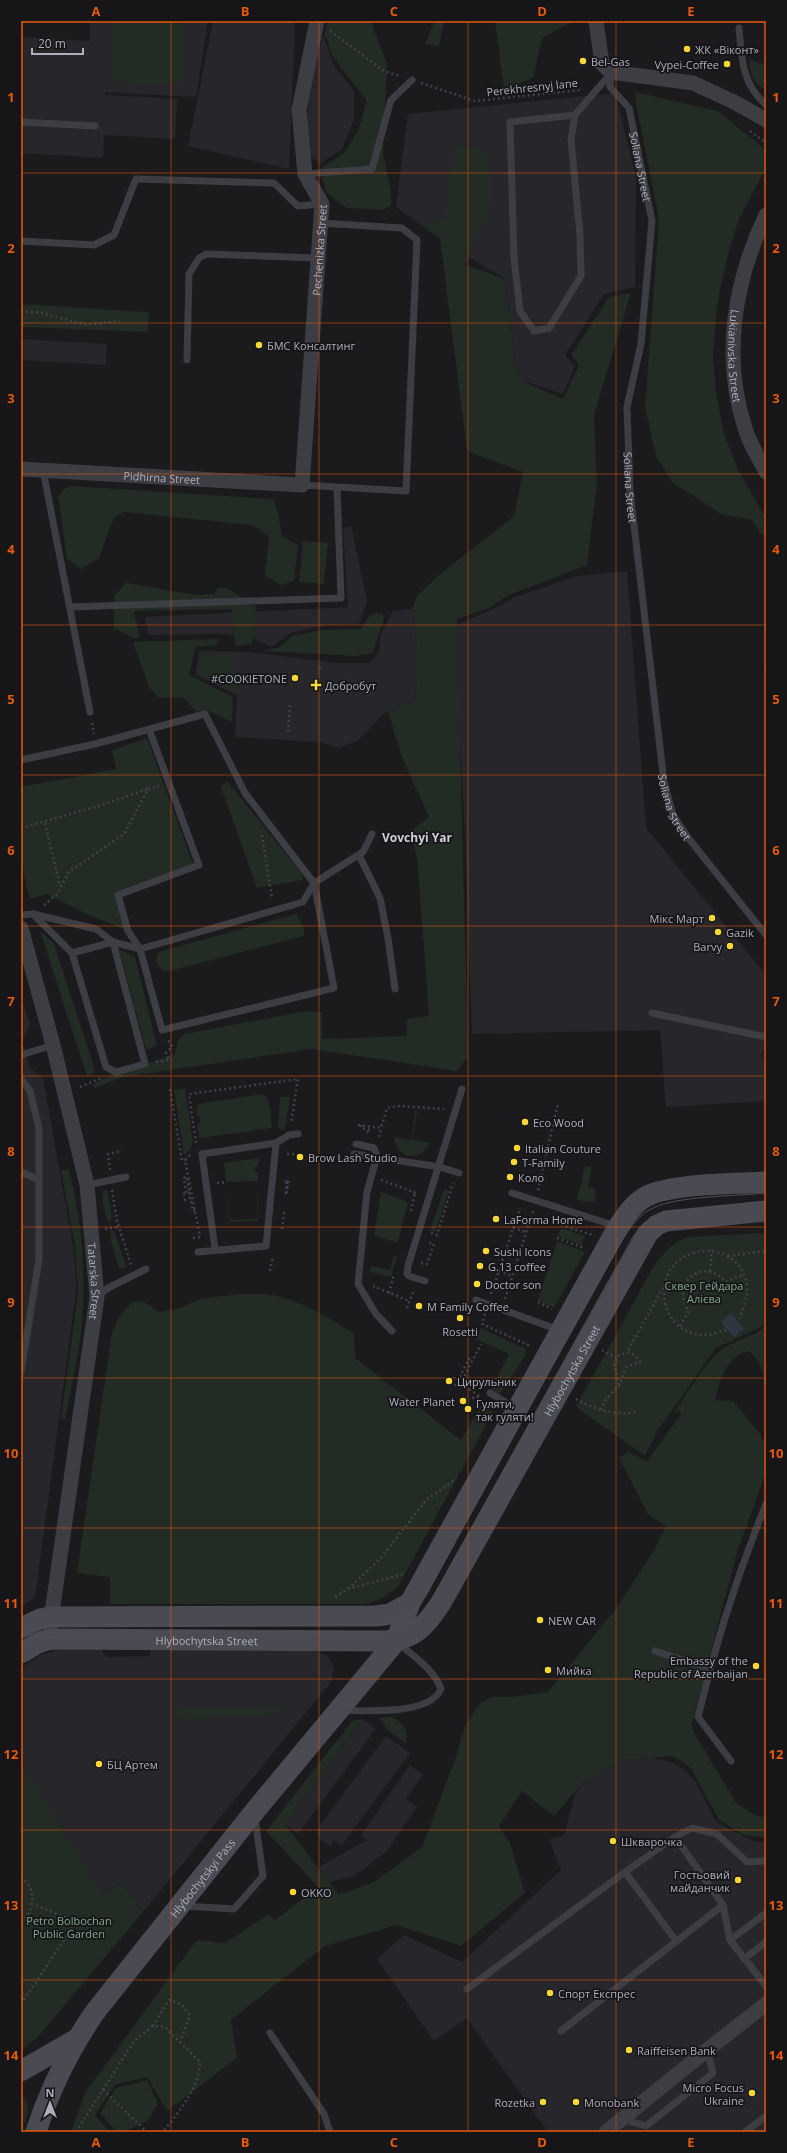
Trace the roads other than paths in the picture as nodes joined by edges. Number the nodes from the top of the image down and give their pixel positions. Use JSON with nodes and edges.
{"nodes":[{"id":1,"x":317,"y":21,"type":"edge"},
{"id":2,"x":596,"y":21,"type":"edge"},
{"id":3,"x":739,"y":28,"type":"dead end"},
{"id":4,"x":611,"y":72,"type":"junction"},
{"id":5,"x":412,"y":80,"type":"road end"},
{"id":6,"x":766,"y":105,"type":"edge"},
{"id":7,"x":575,"y":115,"type":"junction"},
{"id":8,"x":766,"y":120,"type":"edge"},
{"id":9,"x":21,"y":122,"type":"edge"},
{"id":10,"x":96,"y":126,"type":"dead end"},
{"id":11,"x":305,"y":174,"type":"junction"},
{"id":12,"x":322,"y":204,"type":"junction"},
{"id":13,"x":766,"y":215,"type":"edge"},
{"id":14,"x":320,"y":223,"type":"junction"},
{"id":15,"x":21,"y":241,"type":"edge"},
{"id":16,"x":317,"y":258,"type":"junction"},
{"id":17,"x":187,"y":360,"type":"dead end"},
{"id":18,"x":21,"y":469,"type":"edge"},
{"id":19,"x":43,"y":470,"type":"junction"},
{"id":20,"x":766,"y":472,"type":"edge"},
{"id":21,"x":302,"y":485,"type":"junction"},
{"id":22,"x":337,"y":488,"type":"junction"},
{"id":23,"x":70,"y":607,"type":"junction"},
{"id":24,"x":90,"y":712,"type":"road end"},
{"id":25,"x":149,"y":729,"type":"junction"},
{"id":26,"x":21,"y":760,"type":"edge"},
{"id":27,"x":372,"y":834,"type":"dead end"},
{"id":28,"x":359,"y":855,"type":"junction"},
{"id":29,"x":314,"y":883,"type":"junction"},
{"id":30,"x":21,"y":914,"type":"edge"},
{"id":31,"x":33,"y":914,"type":"junction"},
{"id":32,"x":21,"y":928,"type":"edge"},
{"id":33,"x":766,"y":935,"type":"edge"},
{"id":34,"x":113,"y":942,"type":"junction"},
{"id":35,"x":140,"y":949,"type":"junction"},
{"id":36,"x":72,"y":953,"type":"junction"},
{"id":37,"x":395,"y":989,"type":"dead end"},
{"id":38,"x":652,"y":1013,"type":"dead end"},
{"id":39,"x":766,"y":1037,"type":"edge"},
{"id":40,"x":53,"y":1045,"type":"junction"},
{"id":41,"x":21,"y":1055,"type":"edge"},
{"id":42,"x":21,"y":1079,"type":"edge"},
{"id":43,"x":462,"y":1089,"type":"dead end"},
{"id":44,"x":298,"y":1134,"type":"dead end"},
{"id":45,"x":276,"y":1142,"type":"junction"},
{"id":46,"x":356,"y":1144,"type":"dead end"},
{"id":47,"x":354,"y":1154,"type":"dead end"},
{"id":48,"x":377,"y":1156,"type":"junction"},
{"id":49,"x":440,"y":1167,"type":"junction"},
{"id":50,"x":21,"y":1172,"type":"edge"},
{"id":51,"x":457,"y":1175,"type":"road end"},
{"id":52,"x":126,"y":1177,"type":"dead end"},
{"id":53,"x":39,"y":1180,"type":"junction"},
{"id":54,"x":766,"y":1182,"type":"edge"},
{"id":55,"x":87,"y":1185,"type":"junction"},
{"id":56,"x":512,"y":1193,"type":"dead end"},
{"id":57,"x":766,"y":1212,"type":"edge"},
{"id":58,"x":618,"y":1227,"type":"junction"},
{"id":59,"x":215,"y":1250,"type":"junction"},
{"id":60,"x":198,"y":1252,"type":"dead end"},
{"id":61,"x":146,"y":1269,"type":"dead end"},
{"id":62,"x":422,"y":1280,"type":"road end"},
{"id":63,"x":96,"y":1297,"type":"junction"},
{"id":64,"x":476,"y":1300,"type":"dead end"},
{"id":65,"x":392,"y":1331,"type":"dead end"},
{"id":66,"x":561,"y":1331,"type":"junction"},
{"id":67,"x":21,"y":1372,"type":"edge"},
{"id":68,"x":490,"y":1393,"type":"dead end"},
{"id":69,"x":517,"y":1409,"type":"junction"},
{"id":70,"x":766,"y":1504,"type":"edge"},
{"id":71,"x":410,"y":1603,"type":"junction"},
{"id":72,"x":390,"y":1614,"type":"junction"},
{"id":73,"x":50,"y":1617,"type":"junction"},
{"id":74,"x":21,"y":1628,"type":"edge"},
{"id":75,"x":50,"y":1639,"type":"junction"},
{"id":76,"x":396,"y":1641,"type":"junction"},
{"id":77,"x":655,"y":1651,"type":"dead end"},
{"id":78,"x":21,"y":1653,"type":"edge"},
{"id":79,"x":710,"y":1668,"type":"junction"},
{"id":80,"x":338,"y":1709,"type":"junction"},
{"id":81,"x":731,"y":1761,"type":"dead end"},
{"id":82,"x":254,"y":1812,"type":"junction"},
{"id":83,"x":675,"y":1837,"type":"junction"},
{"id":84,"x":766,"y":1862,"type":"edge"},
{"id":85,"x":625,"y":1872,"type":"junction"},
{"id":86,"x":181,"y":1905,"type":"junction"},
{"id":87,"x":723,"y":1905,"type":"junction"},
{"id":88,"x":766,"y":1913,"type":"edge"},
{"id":89,"x":730,"y":1940,"type":"junction"},
{"id":90,"x":676,"y":1941,"type":"junction"},
{"id":91,"x":766,"y":1942,"type":"edge"},
{"id":92,"x":744,"y":1959,"type":"junction"},
{"id":93,"x":766,"y":1986,"type":"edge"},
{"id":94,"x":467,"y":1989,"type":"dead end"},
{"id":95,"x":766,"y":2004,"type":"edge"},
{"id":96,"x":561,"y":2031,"type":"dead end"},
{"id":97,"x":270,"y":2033,"type":"dead end"},
{"id":98,"x":76,"y":2040,"type":"junction"},
{"id":99,"x":707,"y":2050,"type":"junction"},
{"id":100,"x":21,"y":2071,"type":"edge"},
{"id":101,"x":766,"y":2116,"type":"edge"},
{"id":102,"x":623,"y":2119,"type":"junction"},
{"id":103,"x":36,"y":2132,"type":"edge"},
{"id":104,"x":330,"y":2132,"type":"edge"},
{"id":105,"x":606,"y":2132,"type":"edge"},
{"id":106,"x":745,"y":2132,"type":"edge"}],
"edges":[{"from":1,"to":11,"type":"street","name":"Pechenizka Street"},
{"from":2,"to":4,"type":"street","name":"Soliana Street"},
{"from":3,"to":6,"type":"lane"},
{"from":4,"to":7,"type":"lane"},
{"from":4,"to":8,"type":"street"},
{"from":4,"to":33,"type":"lane","name":"Soliana Street"},
{"from":5,"to":11,"type":"lane"},
{"from":7,"to":7,"type":"lane"},
{"from":9,"to":10,"type":"lane"},
{"from":11,"to":12,"type":"street","name":"Pechenizka Street"},
{"from":12,"to":14,"type":"street","name":"Pechenizka Street"},
{"from":12,"to":15,"type":"lane"},
{"from":13,"to":20,"type":"street","name":"Lukianivska Street"},
{"from":14,"to":16,"type":"street","name":"Pechenizka Street"},
{"from":14,"to":22,"type":"lane"},
{"from":16,"to":17,"type":"lane"},
{"from":16,"to":21,"type":"street","name":"Pechenizka Street"},
{"from":18,"to":19,"type":"street","name":"Pidhirna Street"},
{"from":19,"to":21,"type":"street","name":"Pidhirna Street"},
{"from":19,"to":23,"type":"lane"},
{"from":21,"to":22,"type":"lane"},
{"from":22,"to":23,"type":"lane"},
{"from":23,"to":24,"type":"lane"},
{"from":25,"to":26,"type":"lane"},
{"from":25,"to":29,"type":"lane"},
{"from":25,"to":35,"type":"lane"},
{"from":27,"to":28,"type":"lane"},
{"from":28,"to":29,"type":"lane"},
{"from":28,"to":37,"type":"lane"},
{"from":29,"to":35,"type":"lane"},
{"from":29,"to":35,"type":"lane"},
{"from":30,"to":31,"type":"lane"},
{"from":31,"to":34,"type":"lane"},
{"from":31,"to":36,"type":"lane"},
{"from":32,"to":40,"type":"street","name":"Tatarska Street"},
{"from":34,"to":35,"type":"lane"},
{"from":34,"to":36,"type":"lane"},
{"from":34,"to":36,"type":"lane"},
{"from":38,"to":39,"type":"lane"},
{"from":40,"to":41,"type":"lane"},
{"from":40,"to":55,"type":"street","name":"Tatarska Street"},
{"from":42,"to":53,"type":"lane"},
{"from":43,"to":49,"type":"lane"},
{"from":44,"to":45,"type":"lane"},
{"from":45,"to":59,"type":"lane"},
{"from":45,"to":59,"type":"lane"},
{"from":46,"to":48,"type":"lane"},
{"from":47,"to":48,"type":"lane"},
{"from":48,"to":49,"type":"lane"},
{"from":48,"to":65,"type":"lane"},
{"from":49,"to":51,"type":"lane"},
{"from":49,"to":62,"type":"lane"},
{"from":50,"to":53,"type":"lane"},
{"from":52,"to":55,"type":"lane"},
{"from":53,"to":67,"type":"lane"},
{"from":54,"to":58,"type":"main road"},
{"from":55,"to":63,"type":"street","name":"Tatarska Street"},
{"from":56,"to":58,"type":"lane"},
{"from":57,"to":76,"type":"main road","name":"Hlybochytska Street"},
{"from":58,"to":66,"type":"main road"},
{"from":59,"to":60,"type":"lane"},
{"from":61,"to":63,"type":"lane"},
{"from":63,"to":73,"type":"street","name":"Tatarska Street"},
{"from":64,"to":66,"type":"lane"},
{"from":66,"to":69,"type":"main road"},
{"from":68,"to":69,"type":"lane"},
{"from":69,"to":71,"type":"main road"},
{"from":70,"to":79,"type":"lane"},
{"from":71,"to":72,"type":"main road","name":"Hlybochytska Street"},
{"from":71,"to":76,"type":"main road"},
{"from":72,"to":73,"type":"main road","name":"Hlybochytska Street"},
{"from":72,"to":76,"type":"main road"},
{"from":73,"to":74,"type":"main road","name":"Hlybochytska Street"},
{"from":73,"to":75,"type":"street","name":"Tatarska Street"},
{"from":75,"to":76,"type":"main road","name":"Hlybochytska Street"},
{"from":75,"to":78,"type":"main road","name":"Hlybochytska Street"},
{"from":76,"to":80,"type":"main road","name":"Hlybochytskyi Pass"},
{"from":76,"to":80,"type":"lane"},
{"from":77,"to":79,"type":"lane"},
{"from":79,"to":81,"type":"lane"},
{"from":80,"to":82,"type":"main road","name":"Hlybochytskyi Pass"},
{"from":82,"to":86,"type":"main road","name":"Hlybochytskyi Pass"},
{"from":82,"to":86,"type":"lane"},
{"from":83,"to":84,"type":"lane"},
{"from":83,"to":85,"type":"lane"},
{"from":83,"to":87,"type":"lane"},
{"from":85,"to":90,"type":"lane"},
{"from":85,"to":94,"type":"lane"},
{"from":86,"to":98,"type":"main road","name":"Hlybochytskyi Pass"},
{"from":87,"to":89,"type":"lane"},
{"from":87,"to":90,"type":"lane"},
{"from":88,"to":89,"type":"lane"},
{"from":89,"to":92,"type":"lane"},
{"from":90,"to":96,"type":"lane"},
{"from":91,"to":92,"type":"lane"},
{"from":92,"to":93,"type":"lane"},
{"from":95,"to":99,"type":"street"},
{"from":97,"to":104,"type":"lane"},
{"from":98,"to":100,"type":"main road"},
{"from":98,"to":103,"type":"main road","name":"Hlybochytskyi Pass"},
{"from":99,"to":102,"type":"street"},
{"from":99,"to":102,"type":"lane"},
{"from":101,"to":106,"type":"lane"},
{"from":102,"to":105,"type":"street"}]}
